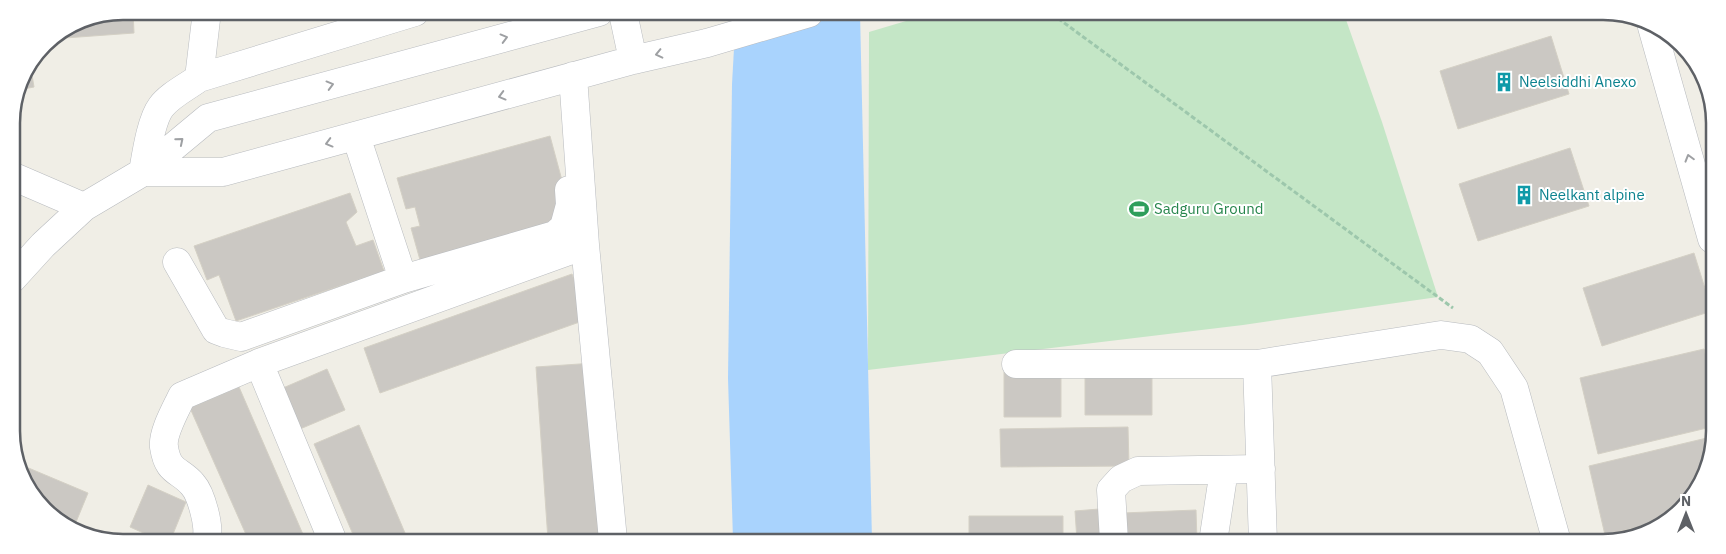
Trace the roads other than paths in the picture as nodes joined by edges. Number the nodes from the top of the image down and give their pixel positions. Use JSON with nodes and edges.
{"nodes":[{"id":1,"x":206,"y":20,"type":"edge"},
{"id":2,"x":390,"y":20,"type":"edge"},
{"id":3,"x":569,"y":20,"type":"edge"},
{"id":4,"x":625,"y":20,"type":"edge"},
{"id":5,"x":785,"y":20,"type":"edge"},
{"id":6,"x":1654,"y":33,"type":"edge"},
{"id":7,"x":633,"y":60,"type":"junction"},
{"id":8,"x":573,"y":76,"type":"junction"},
{"id":9,"x":199,"y":78,"type":"junction"},
{"id":10,"x":356,"y":136,"type":"junction"},
{"id":11,"x":567,"y":159,"type":"dead end"},
{"id":12,"x":143,"y":172,"type":"junction"},
{"id":13,"x":20,"y":179,"type":"edge"},
{"id":14,"x":84,"y":207,"type":"junction"},
{"id":15,"x":1706,"y":218,"type":"edge"},
{"id":16,"x":585,"y":245,"type":"junction"},
{"id":17,"x":177,"y":262,"type":"dead end"},
{"id":18,"x":20,"y":270,"type":"edge"},
{"id":19,"x":403,"y":279,"type":"junction"},
{"id":20,"x":260,"y":363,"type":"junction"},
{"id":21,"x":1016,"y":364,"type":"dead end"},
{"id":22,"x":1257,"y":364,"type":"junction"},
{"id":23,"x":1261,"y":469,"type":"junction"},
{"id":24,"x":1224,"y":470,"type":"junction"},
{"id":25,"x":208,"y":534,"type":"edge"},
{"id":26,"x":330,"y":534,"type":"edge"},
{"id":27,"x":611,"y":534,"type":"edge"},
{"id":28,"x":1114,"y":534,"type":"edge"},
{"id":29,"x":1214,"y":534,"type":"edge"},
{"id":30,"x":1263,"y":534,"type":"edge"},
{"id":31,"x":1555,"y":534,"type":"edge"}],
"edges":[{"from":1,"to":9,"type":"street"},
{"from":2,"to":9,"type":"street"},
{"from":12,"to":3,"type":"street","one_way":true},
{"from":4,"to":7,"type":"street"},
{"from":5,"to":7,"type":"street","one_way":true},
{"from":15,"to":6,"type":"street","one_way":true},
{"from":7,"to":8,"type":"street"},
{"from":8,"to":10,"type":"street","one_way":true},
{"from":8,"to":16,"type":"street"},
{"from":9,"to":12,"type":"street"},
{"from":10,"to":12,"type":"street","one_way":true},
{"from":10,"to":19,"type":"street"},
{"from":11,"to":19,"type":"street"},
{"from":12,"to":14,"type":"street"},
{"from":13,"to":14,"type":"street"},
{"from":14,"to":18,"type":"street"},
{"from":16,"to":20,"type":"street"},
{"from":16,"to":27,"type":"street"},
{"from":17,"to":19,"type":"street"},
{"from":20,"to":25,"type":"street"},
{"from":20,"to":26,"type":"street"},
{"from":21,"to":22,"type":"street"},
{"from":22,"to":23,"type":"street"},
{"from":22,"to":31,"type":"street"},
{"from":23,"to":24,"type":"street"},
{"from":23,"to":30,"type":"street"},
{"from":24,"to":28,"type":"street"},
{"from":24,"to":29,"type":"street"}]}
